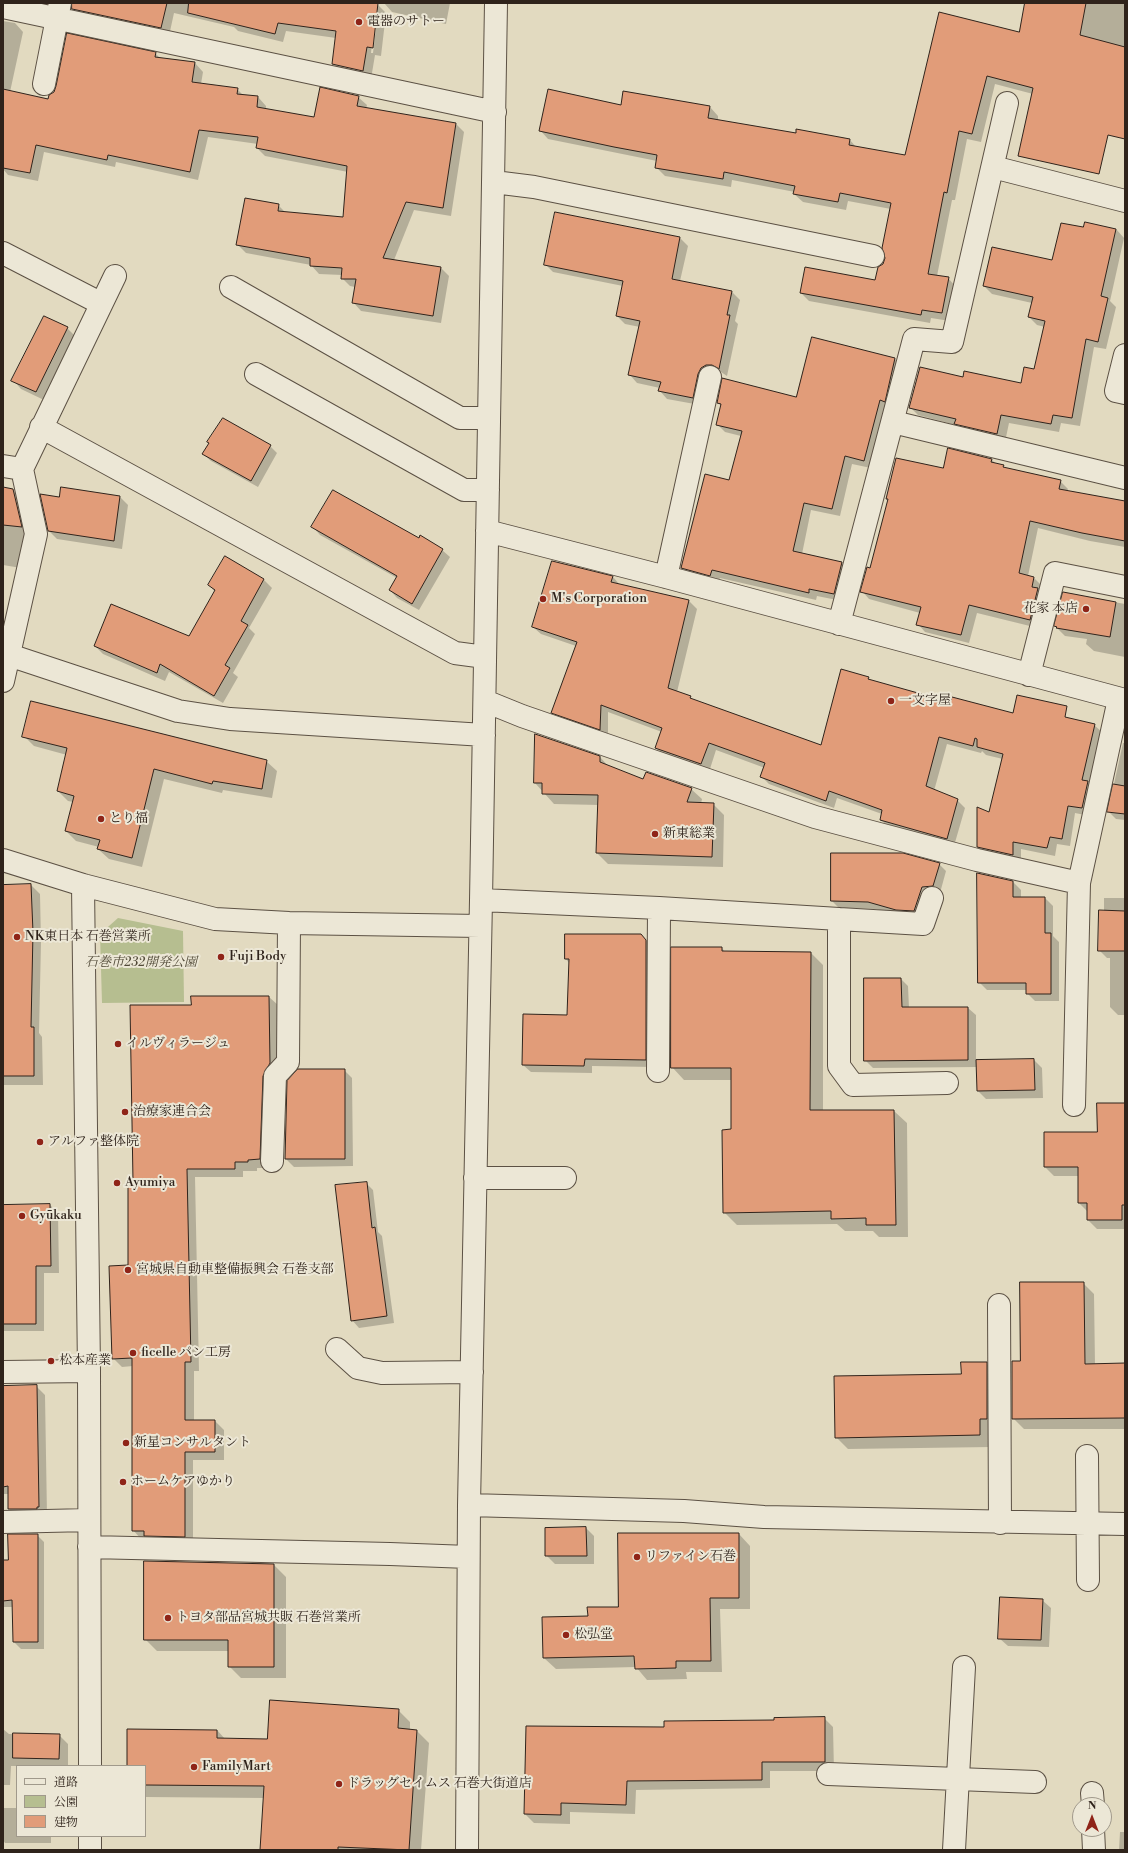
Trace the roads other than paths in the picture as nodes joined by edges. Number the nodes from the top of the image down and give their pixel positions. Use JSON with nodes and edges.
{"nodes":[{"id":1,"x":496,"y":3,"type":"edge"},
{"id":2,"x":3,"y":7,"type":"edge"},
{"id":3,"x":59,"y":11,"type":"edge"},
{"id":4,"x":44,"y":84,"type":"dead end"},
{"id":5,"x":1007,"y":103,"type":"dead end"},
{"id":6,"x":495,"y":112,"type":"junction"},
{"id":7,"x":993,"y":167,"type":"junction"},
{"id":8,"x":494,"y":182,"type":"junction"},
{"id":9,"x":1125,"y":201,"type":"edge"},
{"id":10,"x":3,"y":252,"type":"edge"},
{"id":11,"x":873,"y":256,"type":"dead end"},
{"id":12,"x":115,"y":276,"type":"dead end"},
{"id":13,"x":231,"y":287,"type":"dead end"},
{"id":14,"x":100,"y":303,"type":"junction"},
{"id":15,"x":1125,"y":355,"type":"edge"},
{"id":16,"x":256,"y":374,"type":"dead end"},
{"id":17,"x":710,"y":377,"type":"dead end"},
{"id":18,"x":1121,"y":392,"type":"edge"},
{"id":19,"x":489,"y":418,"type":"junction"},
{"id":20,"x":893,"y":422,"type":"junction"},
{"id":21,"x":41,"y":427,"type":"junction"},
{"id":22,"x":12,"y":468,"type":"edge"},
{"id":23,"x":1125,"y":478,"type":"edge"},
{"id":24,"x":488,"y":490,"type":"junction"},
{"id":25,"x":487,"y":531,"type":"junction"},
{"id":26,"x":666,"y":577,"type":"junction"},
{"id":27,"x":1125,"y":587,"type":"edge"},
{"id":28,"x":839,"y":624,"type":"junction"},
{"id":29,"x":9,"y":655,"type":"junction"},
{"id":30,"x":485,"y":657,"type":"junction"},
{"id":31,"x":1029,"y":675,"type":"junction"},
{"id":32,"x":3,"y":681,"type":"edge"},
{"id":33,"x":1122,"y":700,"type":"edge"},
{"id":34,"x":485,"y":701,"type":"junction"},
{"id":35,"x":484,"y":736,"type":"junction"},
{"id":36,"x":3,"y":860,"type":"edge"},
{"id":37,"x":1079,"y":883,"type":"junction"},
{"id":38,"x":83,"y":886,"type":"junction"},
{"id":39,"x":932,"y":898,"type":"dead end"},
{"id":40,"x":481,"y":900,"type":"junction"},
{"id":41,"x":659,"y":908,"type":"junction"},
{"id":42,"x":839,"y":919,"type":"junction"},
{"id":43,"x":289,"y":923,"type":"junction"},
{"id":44,"x":480,"y":926,"type":"junction"},
{"id":45,"x":658,"y":1071,"type":"dead end"},
{"id":46,"x":947,"y":1083,"type":"dead end"},
{"id":47,"x":1074,"y":1105,"type":"dead end"},
{"id":48,"x":272,"y":1161,"type":"dead end"},
{"id":49,"x":475,"y":1178,"type":"junction"},
{"id":50,"x":565,"y":1178,"type":"dead end"},
{"id":51,"x":999,"y":1305,"type":"dead end"},
{"id":52,"x":337,"y":1349,"type":"dead end"},
{"id":53,"x":89,"y":1371,"type":"junction"},
{"id":54,"x":3,"y":1372,"type":"edge"},
{"id":55,"x":472,"y":1372,"type":"junction"},
{"id":56,"x":1087,"y":1456,"type":"dead end"},
{"id":57,"x":469,"y":1505,"type":"junction"},
{"id":58,"x":89,"y":1520,"type":"junction"},
{"id":59,"x":3,"y":1522,"type":"edge"},
{"id":60,"x":1000,"y":1522,"type":"junction"},
{"id":61,"x":1086,"y":1524,"type":"junction"},
{"id":62,"x":1125,"y":1524,"type":"edge"},
{"id":63,"x":89,"y":1547,"type":"junction"},
{"id":64,"x":468,"y":1558,"type":"junction"},
{"id":65,"x":1088,"y":1580,"type":"dead end"},
{"id":66,"x":964,"y":1667,"type":"dead end"},
{"id":67,"x":90,"y":1765,"type":"edge"},
{"id":68,"x":828,"y":1774,"type":"dead end"},
{"id":69,"x":957,"y":1780,"type":"junction"},
{"id":70,"x":1035,"y":1782,"type":"dead end"},
{"id":71,"x":90,"y":1837,"type":"edge"},
{"id":72,"x":1093,"y":1837,"type":"edge"},
{"id":73,"x":90,"y":1850,"type":"edge"},
{"id":74,"x":467,"y":1850,"type":"edge"},
{"id":75,"x":954,"y":1850,"type":"edge"},
{"id":76,"x":1094,"y":1850,"type":"edge"}],
"edges":[{"from":1,"to":6,"type":"street"},
{"from":2,"to":3,"type":"street"},
{"from":3,"to":4,"type":"street"},
{"from":3,"to":6,"type":"street"},
{"from":5,"to":7,"type":"street"},
{"from":6,"to":8,"type":"street"},
{"from":7,"to":9,"type":"street"},
{"from":7,"to":20,"type":"street"},
{"from":8,"to":11,"type":"street"},
{"from":8,"to":19,"type":"street"},
{"from":10,"to":14,"type":"street"},
{"from":12,"to":14,"type":"street"},
{"from":13,"to":19,"type":"street"},
{"from":14,"to":21,"type":"street"},
{"from":15,"to":18,"type":"street"},
{"from":16,"to":24,"type":"street"},
{"from":17,"to":26,"type":"street"},
{"from":19,"to":24,"type":"street"},
{"from":20,"to":23,"type":"street"},
{"from":20,"to":28,"type":"street"},
{"from":21,"to":22,"type":"street"},
{"from":21,"to":30,"type":"street"},
{"from":22,"to":29,"type":"street"},
{"from":24,"to":25,"type":"street"},
{"from":25,"to":26,"type":"street"},
{"from":25,"to":30,"type":"street"},
{"from":26,"to":28,"type":"street"},
{"from":27,"to":31,"type":"street"},
{"from":28,"to":31,"type":"street"},
{"from":29,"to":32,"type":"street"},
{"from":29,"to":35,"type":"street"},
{"from":30,"to":34,"type":"street"},
{"from":31,"to":33,"type":"street"},
{"from":33,"to":37,"type":"street"},
{"from":34,"to":35,"type":"street"},
{"from":34,"to":37,"type":"street"},
{"from":35,"to":40,"type":"street"},
{"from":36,"to":38,"type":"street"},
{"from":37,"to":47,"type":"street"},
{"from":38,"to":43,"type":"street"},
{"from":38,"to":53,"type":"street"},
{"from":39,"to":42,"type":"street"},
{"from":40,"to":41,"type":"street"},
{"from":40,"to":44,"type":"street"},
{"from":41,"to":42,"type":"street"},
{"from":41,"to":45,"type":"street"},
{"from":42,"to":46,"type":"street"},
{"from":43,"to":44,"type":"street"},
{"from":43,"to":48,"type":"street"},
{"from":44,"to":49,"type":"street"},
{"from":49,"to":50,"type":"street"},
{"from":49,"to":55,"type":"street"},
{"from":51,"to":60,"type":"street"},
{"from":52,"to":55,"type":"street"},
{"from":53,"to":54,"type":"street"},
{"from":53,"to":58,"type":"street"},
{"from":55,"to":57,"type":"street"},
{"from":56,"to":61,"type":"street"},
{"from":57,"to":60,"type":"street"},
{"from":57,"to":64,"type":"street"},
{"from":58,"to":59,"type":"street"},
{"from":58,"to":63,"type":"street"},
{"from":60,"to":61,"type":"street"},
{"from":61,"to":62,"type":"street"},
{"from":61,"to":65,"type":"street"},
{"from":63,"to":64,"type":"street"},
{"from":63,"to":67,"type":"street"},
{"from":64,"to":74,"type":"street"},
{"from":66,"to":69,"type":"street"},
{"from":68,"to":69,"type":"street"},
{"from":69,"to":70,"type":"street"},
{"from":69,"to":75,"type":"street"},
{"from":71,"to":73,"type":"street"},
{"from":72,"to":76,"type":"street"}]}
